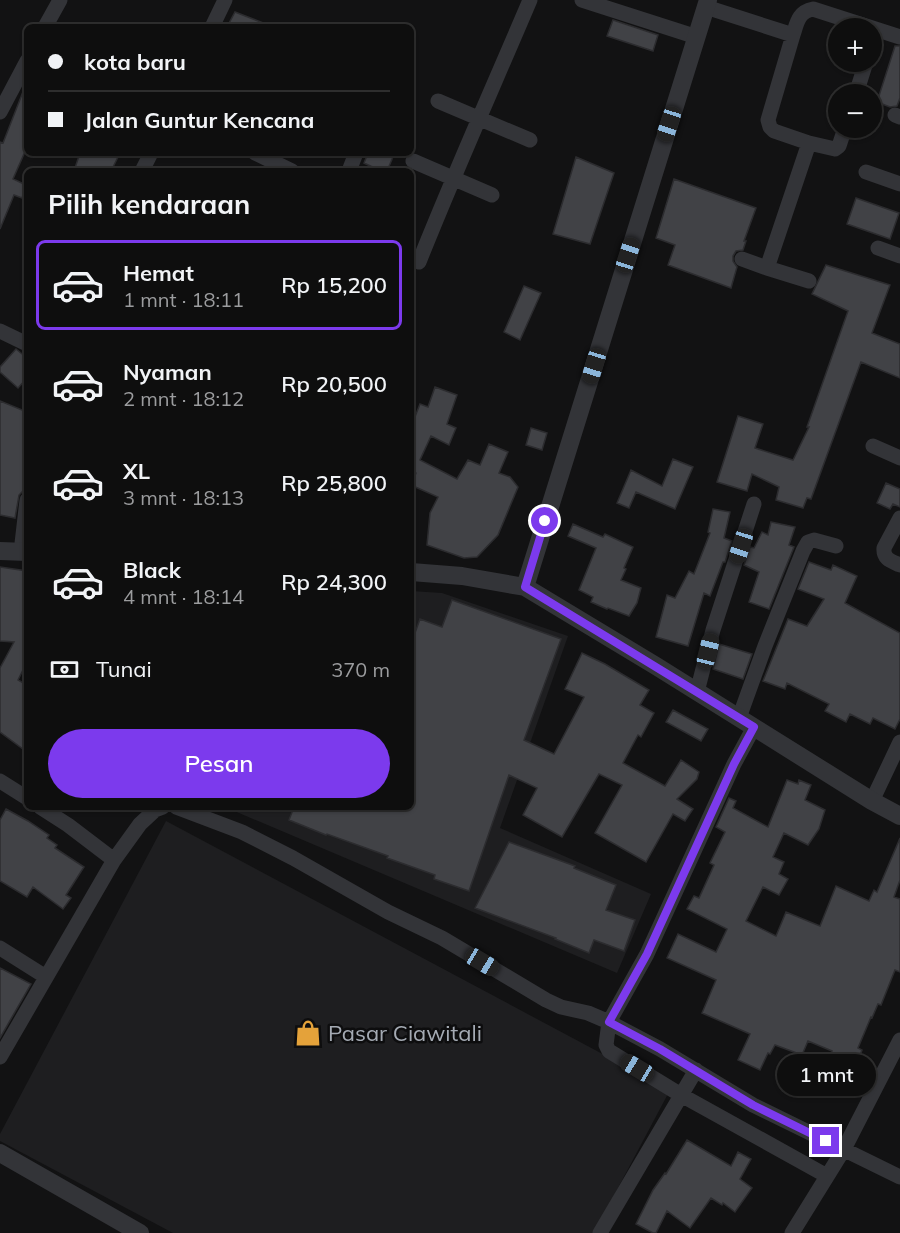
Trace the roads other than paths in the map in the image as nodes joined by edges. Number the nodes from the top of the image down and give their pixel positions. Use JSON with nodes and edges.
{"nodes":[{"id":1,"x":60,"y":0,"type":"edge"},
{"id":2,"x":225,"y":0,"type":"edge"},
{"id":3,"x":530,"y":0,"type":"edge"},
{"id":4,"x":582,"y":0,"type":"edge"},
{"id":5,"x":707,"y":4,"type":"edge"},
{"id":6,"x":840,"y":18,"type":"edge"},
{"id":7,"x":47,"y":24,"type":"edge"},
{"id":8,"x":213,"y":24,"type":"edge"},
{"id":9,"x":882,"y":32,"type":"edge"},
{"id":10,"x":793,"y":35,"type":"junction"},
{"id":11,"x":696,"y":37,"type":"junction"},
{"id":12,"x":900,"y":37,"type":"edge"},
{"id":13,"x":24,"y":66,"type":"edge"},
{"id":14,"x":438,"y":101,"type":"dead end"},
{"id":15,"x":2,"y":105,"type":"edge"},
{"id":16,"x":480,"y":119,"type":"junction"},
{"id":17,"x":842,"y":138,"type":"edge"},
{"id":18,"x":530,"y":140,"type":"dead end"},
{"id":19,"x":809,"y":143,"type":"junction"},
{"id":20,"x":261,"y":156,"type":"edge"},
{"id":21,"x":413,"y":161,"type":"dead end"},
{"id":22,"x":286,"y":168,"type":"edge"},
{"id":23,"x":866,"y":172,"type":"dead end"},
{"id":24,"x":453,"y":178,"type":"junction"},
{"id":25,"x":900,"y":184,"type":"edge"},
{"id":26,"x":492,"y":195,"type":"dead end"},
{"id":27,"x":878,"y":248,"type":"dead end"},
{"id":28,"x":900,"y":256,"type":"edge"},
{"id":29,"x":742,"y":259,"type":"dead end"},
{"id":30,"x":419,"y":262,"type":"dead end"},
{"id":31,"x":767,"y":268,"type":"junction"},
{"id":32,"x":809,"y":281,"type":"dead end"},
{"id":33,"x":0,"y":331,"type":"edge"},
{"id":34,"x":24,"y":343,"type":"edge"},
{"id":35,"x":873,"y":446,"type":"dead end"},
{"id":36,"x":900,"y":458,"type":"edge"},
{"id":37,"x":754,"y":504,"type":"dead end"},
{"id":38,"x":900,"y":518,"type":"edge"},
{"id":39,"x":836,"y":546,"type":"dead end"},
{"id":40,"x":0,"y":551,"type":"edge"},
{"id":41,"x":24,"y":552,"type":"edge"},
{"id":42,"x":900,"y":565,"type":"edge"},
{"id":43,"x":414,"y":572,"type":"edge"},
{"id":44,"x":525,"y":587,"type":"junction"},
{"id":45,"x":698,"y":692,"type":"junction"},
{"id":46,"x":746,"y":722,"type":"junction"},
{"id":47,"x":900,"y":742,"type":"edge"},
{"id":48,"x":0,"y":781,"type":"edge"},
{"id":49,"x":24,"y":796,"type":"edge"},
{"id":50,"x":872,"y":801,"type":"junction"},
{"id":51,"x":45,"y":810,"type":"edge"},
{"id":52,"x":154,"y":810,"type":"edge"},
{"id":53,"x":184,"y":810,"type":"edge"},
{"id":54,"x":900,"y":816,"type":"edge"},
{"id":55,"x":114,"y":860,"type":"junction"},
{"id":56,"x":0,"y":948,"type":"edge"},
{"id":57,"x":46,"y":977,"type":"junction"},
{"id":58,"x":609,"y":1022,"type":"junction"},
{"id":59,"x":900,"y":1040,"type":"edge"},
{"id":60,"x":0,"y":1057,"type":"edge"},
{"id":61,"x":696,"y":1070,"type":"junction"},
{"id":62,"x":681,"y":1095,"type":"junction"},
{"id":63,"x":844,"y":1149,"type":"junction"},
{"id":64,"x":0,"y":1153,"type":"edge"},
{"id":65,"x":827,"y":1176,"type":"junction"},
{"id":66,"x":900,"y":1177,"type":"edge"},
{"id":67,"x":140,"y":1233,"type":"edge"},
{"id":68,"x":600,"y":1233,"type":"edge"},
{"id":69,"x":792,"y":1233,"type":"edge"}],
"edges":[{"from":1,"to":7,"type":"street"},
{"from":2,"to":8,"type":"street"},
{"from":3,"to":16,"type":"street"},
{"from":4,"to":11,"type":"street"},
{"from":5,"to":10,"type":"street"},
{"from":5,"to":11,"type":"street"},
{"from":6,"to":10,"type":"street"},
{"from":9,"to":12,"type":"street"},
{"from":10,"to":19,"type":"street"},
{"from":11,"to":44,"type":"street"},
{"from":13,"to":15,"type":"street"},
{"from":14,"to":16,"type":"street"},
{"from":16,"to":18,"type":"street"},
{"from":16,"to":24,"type":"street"},
{"from":17,"to":19,"type":"street"},
{"from":19,"to":31,"type":"street"},
{"from":20,"to":22,"type":"street"},
{"from":21,"to":24,"type":"street"},
{"from":23,"to":25,"type":"street"},
{"from":24,"to":26,"type":"street"},
{"from":24,"to":30,"type":"street"},
{"from":27,"to":28,"type":"street"},
{"from":29,"to":31,"type":"street"},
{"from":31,"to":32,"type":"street"},
{"from":33,"to":34,"type":"street"},
{"from":35,"to":36,"type":"street"},
{"from":37,"to":45,"type":"street"},
{"from":38,"to":42,"type":"street"},
{"from":39,"to":46,"type":"street"},
{"from":40,"to":41,"type":"street"},
{"from":43,"to":44,"type":"street"},
{"from":44,"to":45,"type":"street"},
{"from":45,"to":46,"type":"street"},
{"from":46,"to":50,"type":"street"},
{"from":46,"to":58,"type":"street"},
{"from":47,"to":50,"type":"street"},
{"from":48,"to":49,"type":"street"},
{"from":50,"to":54,"type":"street"},
{"from":51,"to":55,"type":"street"},
{"from":52,"to":55,"type":"street"},
{"from":53,"to":58,"type":"street"},
{"from":55,"to":57,"type":"street"},
{"from":56,"to":57,"type":"street"},
{"from":57,"to":60,"type":"street"},
{"from":58,"to":61,"type":"street"},
{"from":58,"to":62,"type":"street"},
{"from":59,"to":63,"type":"street"},
{"from":61,"to":62,"type":"street"},
{"from":61,"to":63,"type":"street"},
{"from":62,"to":65,"type":"street"},
{"from":62,"to":68,"type":"street"},
{"from":63,"to":65,"type":"street"},
{"from":63,"to":66,"type":"street"},
{"from":64,"to":67,"type":"street"},
{"from":65,"to":69,"type":"street"}]}
